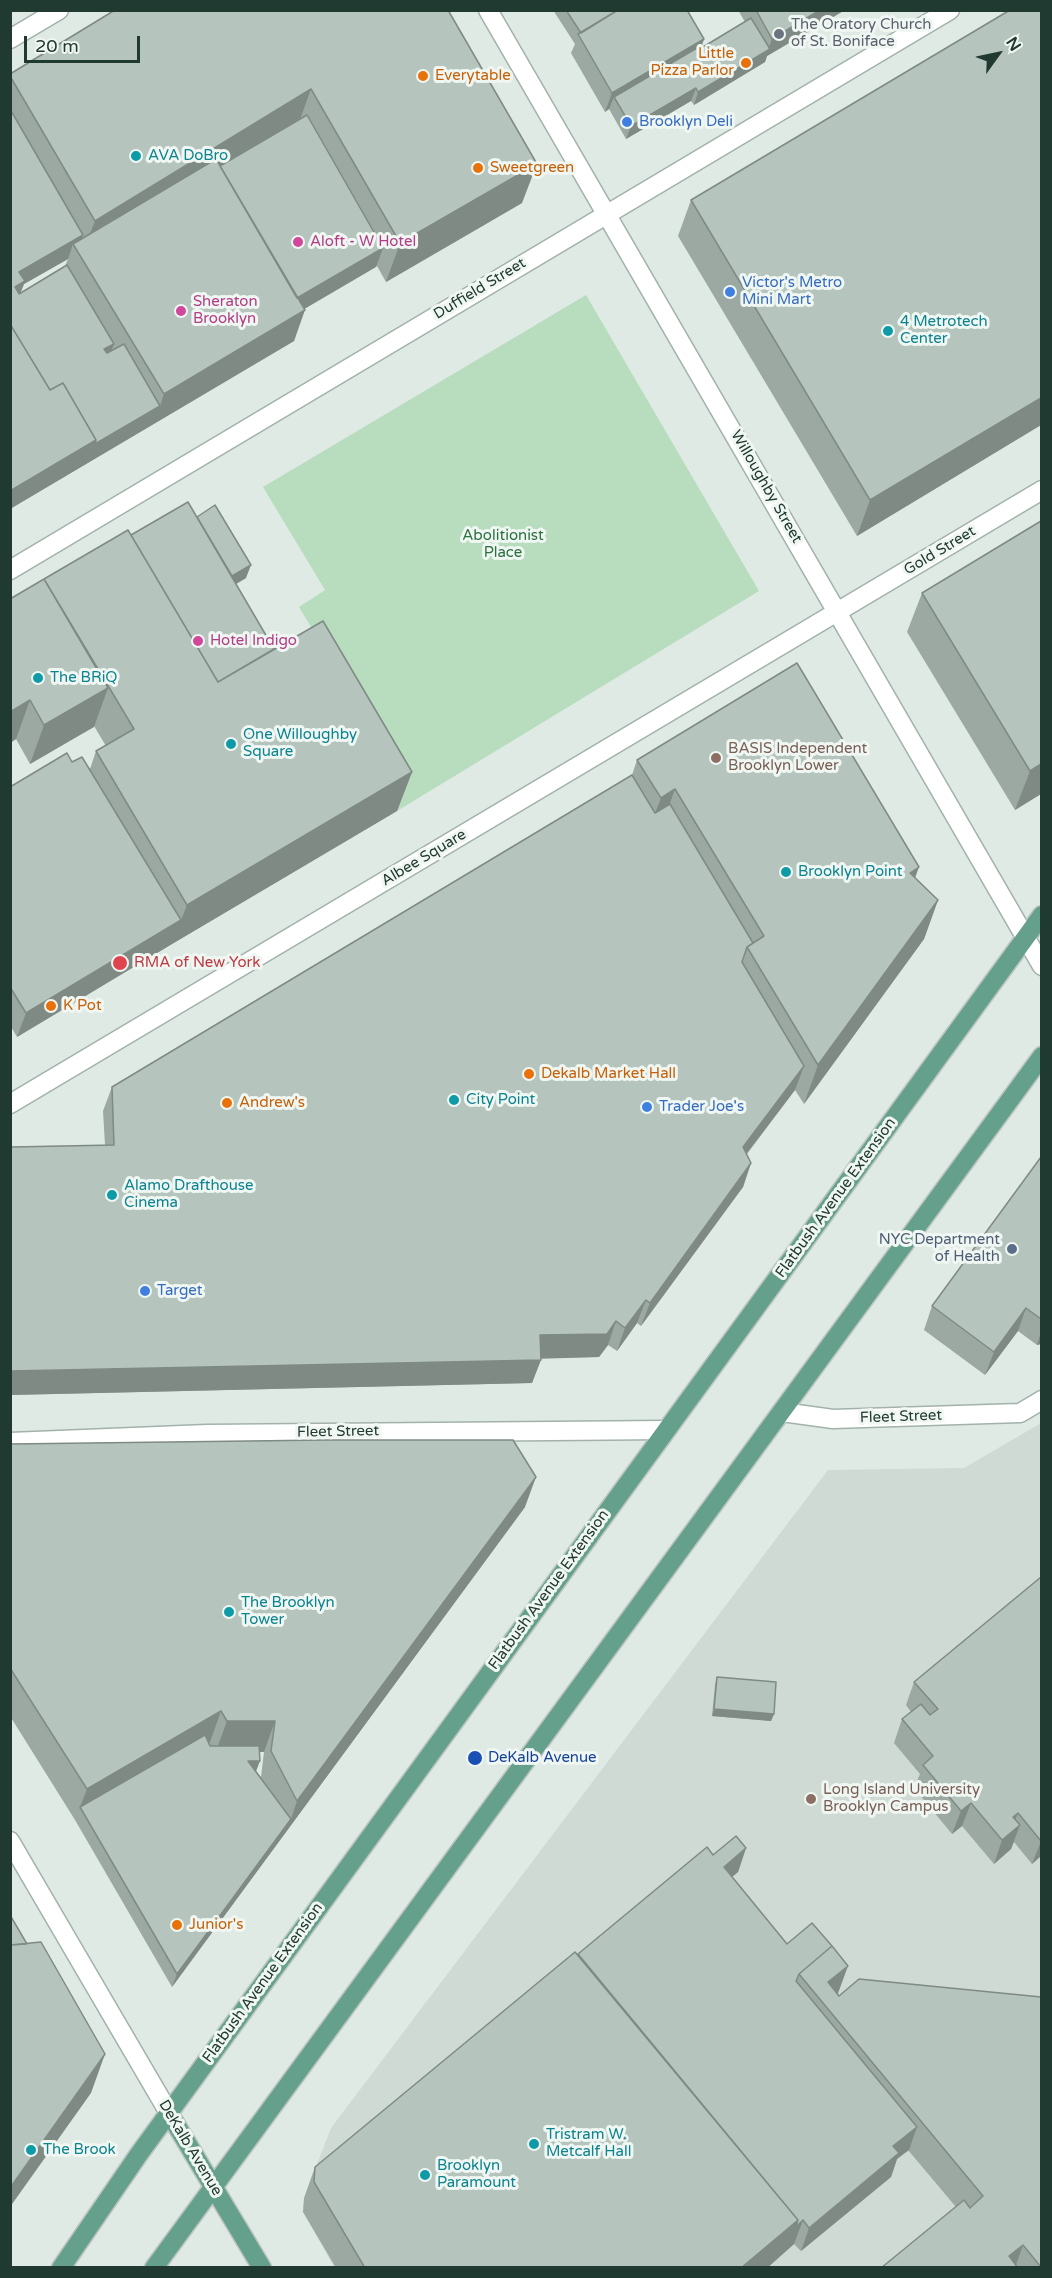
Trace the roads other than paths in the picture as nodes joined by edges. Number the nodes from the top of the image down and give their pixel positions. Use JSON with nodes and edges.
{"nodes":[{"id":1,"x":59,"y":10,"type":"edge"},
{"id":2,"x":488,"y":10,"type":"edge"},
{"id":3,"x":950,"y":10,"type":"edge"},
{"id":4,"x":10,"y":39,"type":"edge"},
{"id":5,"x":608,"y":213,"type":"junction"},
{"id":6,"x":1041,"y":490,"type":"edge"},
{"id":7,"x":10,"y":570,"type":"edge"},
{"id":8,"x":838,"y":611,"type":"junction"},
{"id":9,"x":1041,"y":915,"type":"edge"},
{"id":10,"x":1024,"y":938,"type":"junction"},
{"id":11,"x":1041,"y":966,"type":"edge"},
{"id":12,"x":1041,"y":1056,"type":"edge"},
{"id":13,"x":10,"y":1104,"type":"edge"},
{"id":14,"x":1041,"y":1400,"type":"edge"},
{"id":15,"x":782,"y":1412,"type":"junction"},
{"id":16,"x":666,"y":1430,"type":"junction"},
{"id":17,"x":10,"y":1442,"type":"edge"},
{"id":18,"x":10,"y":1841,"type":"edge"},
{"id":19,"x":169,"y":2113,"type":"junction"},
{"id":20,"x":213,"y":2186,"type":"junction"},
{"id":21,"x":60,"y":2268,"type":"edge"},
{"id":22,"x":154,"y":2268,"type":"edge"},
{"id":23,"x":262,"y":2268,"type":"edge"}],
"edges":[{"from":1,"to":4,"type":"street"},
{"from":2,"to":5,"type":"street","name":"Willoughby Street"},
{"from":3,"to":5,"type":"street","name":"Duffield Street"},
{"from":5,"to":7,"type":"street","name":"Duffield Street"},
{"from":5,"to":8,"type":"street","name":"Willoughby Street"},
{"from":6,"to":8,"type":"street","name":"Gold Street"},
{"from":8,"to":10,"type":"street","name":"Willoughby Street"},
{"from":8,"to":13,"type":"street","name":"Albee Square"},
{"from":9,"to":10,"type":"main road","name":"Flatbush Avenue Extension"},
{"from":10,"to":11,"type":"street","name":"Willoughby Street"},
{"from":10,"to":16,"type":"main road","name":"Flatbush Avenue Extension"},
{"from":12,"to":15,"type":"main road"},
{"from":14,"to":15,"type":"street","name":"Fleet Street"},
{"from":15,"to":20,"type":"main road"},
{"from":16,"to":17,"type":"street","name":"Fleet Street"},
{"from":16,"to":19,"type":"main road","name":"Flatbush Avenue Extension"},
{"from":18,"to":19,"type":"street","name":"DeKalb Avenue"},
{"from":19,"to":20,"type":"main road","name":"DeKalb Avenue"},
{"from":19,"to":21,"type":"main road","name":"Flatbush Avenue Extension"},
{"from":20,"to":22,"type":"main road"},
{"from":20,"to":23,"type":"main road","name":"DeKalb Avenue"}]}
